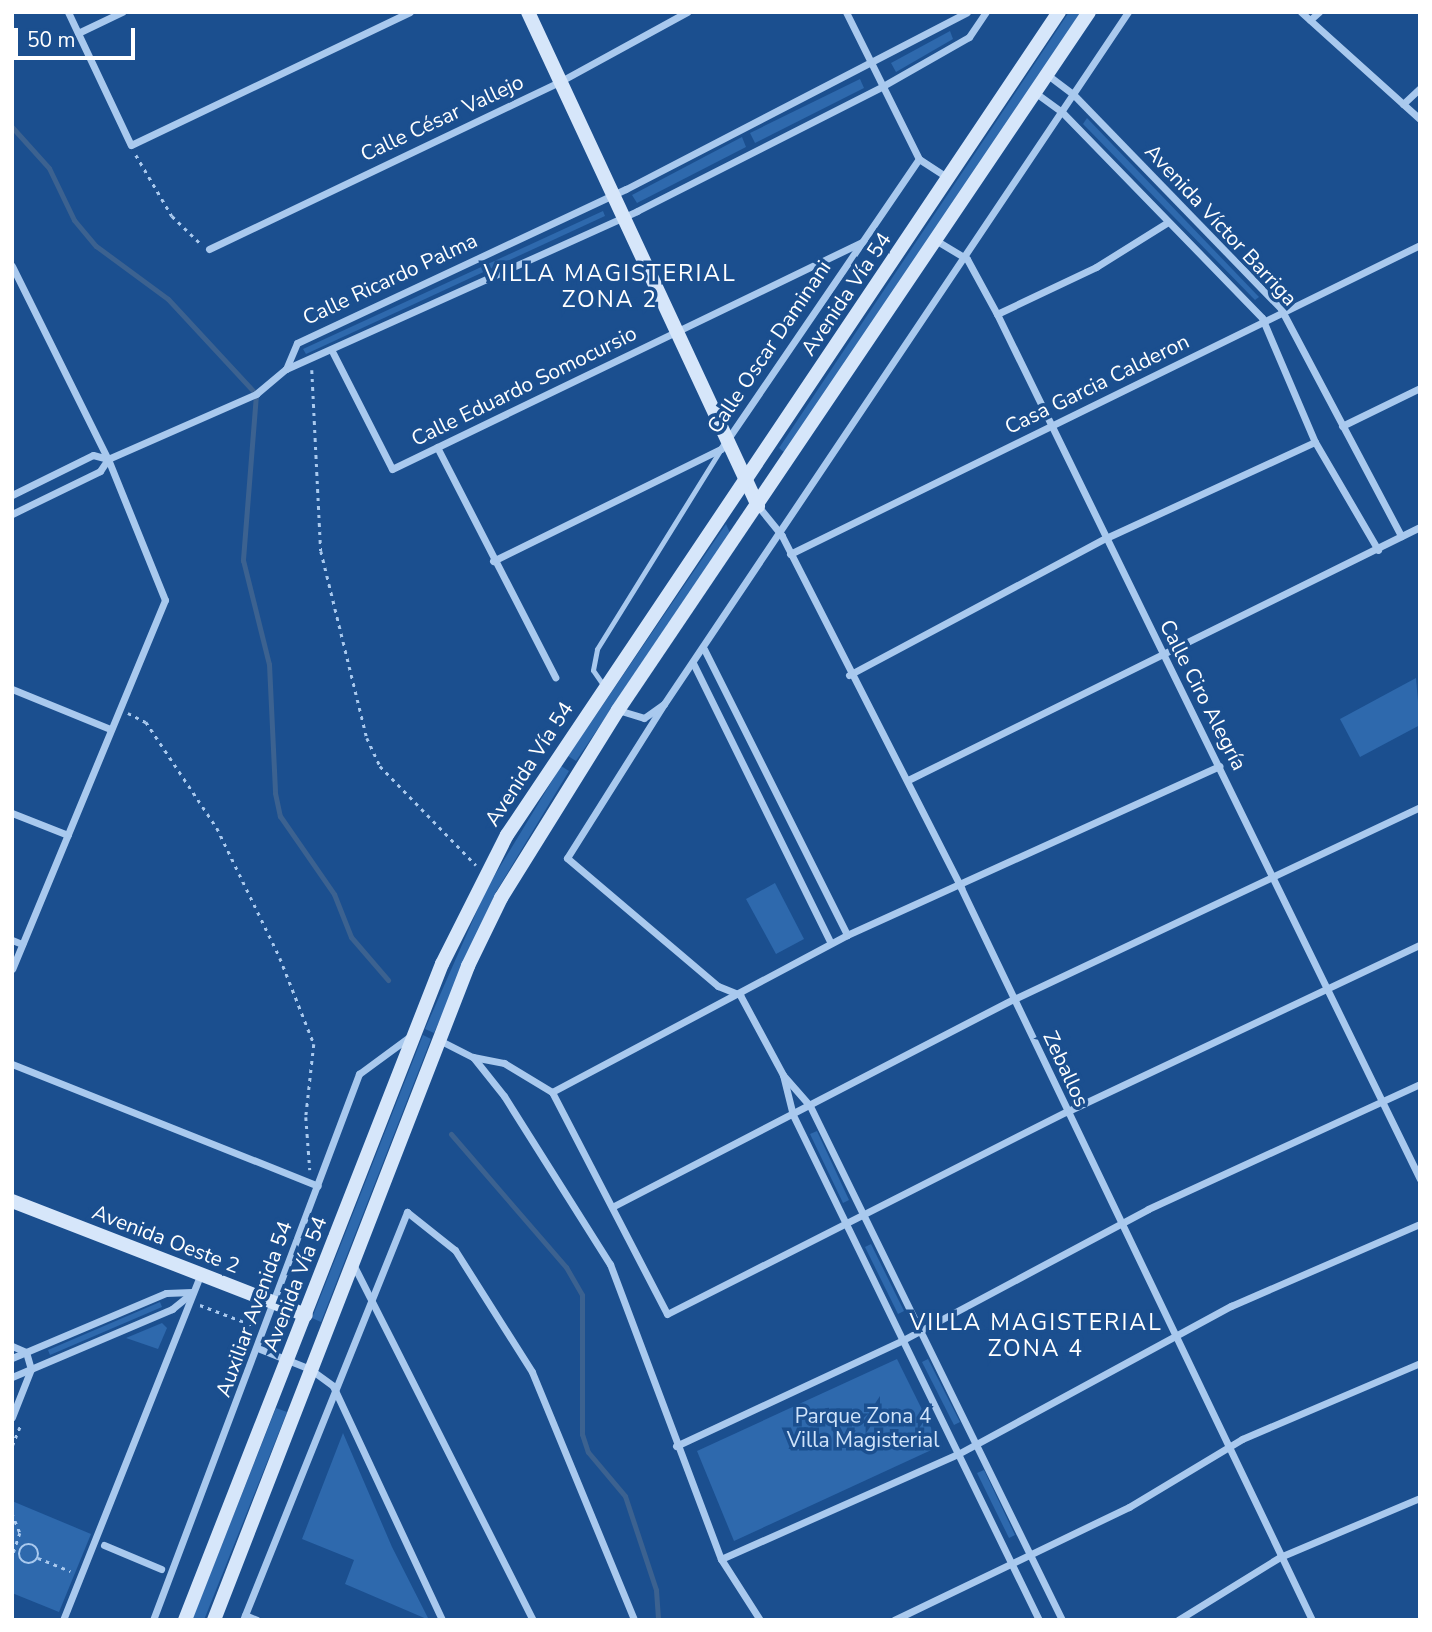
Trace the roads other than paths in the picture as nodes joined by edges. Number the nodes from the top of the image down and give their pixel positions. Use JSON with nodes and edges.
{"nodes":[{"id":1,"x":68,"y":12,"type":"edge"},
{"id":2,"x":122,"y":12,"type":"edge"},
{"id":3,"x":411,"y":12,"type":"edge"},
{"id":4,"x":528,"y":12,"type":"edge"},
{"id":5,"x":687,"y":12,"type":"edge"},
{"id":6,"x":846,"y":12,"type":"edge"},
{"id":7,"x":967,"y":12,"type":"edge"},
{"id":8,"x":986,"y":12,"type":"edge"},
{"id":9,"x":1059,"y":12,"type":"edge"},
{"id":10,"x":1089,"y":12,"type":"edge"},
{"id":11,"x":1128,"y":12,"type":"edge"},
{"id":12,"x":1301,"y":12,"type":"edge"},
{"id":13,"x":1319,"y":12,"type":"edge"},
{"id":14,"x":1310,"y":20,"type":"junction"},
{"id":15,"x":78,"y":33,"type":"junction"},
{"id":16,"x":872,"y":64,"type":"junction"},
{"id":17,"x":1045,"y":72,"type":"junction"},
{"id":18,"x":561,"y":81,"type":"junction"},
{"id":19,"x":883,"y":86,"type":"junction"},
{"id":20,"x":1420,"y":88,"type":"edge"},
{"id":21,"x":1032,"y":91,"type":"junction"},
{"id":22,"x":1072,"y":93,"type":"junction"},
{"id":23,"x":1403,"y":104,"type":"junction"},
{"id":24,"x":1061,"y":111,"type":"junction"},
{"id":25,"x":1420,"y":119,"type":"edge"},
{"id":26,"x":919,"y":159,"type":"junction"},
{"id":27,"x":949,"y":178,"type":"junction"},
{"id":28,"x":614,"y":195,"type":"junction"},
{"id":29,"x":625,"y":216,"type":"junction"},
{"id":30,"x":1168,"y":222,"type":"junction"},
{"id":31,"x":864,"y":240,"type":"junction"},
{"id":32,"x":937,"y":241,"type":"junction"},
{"id":33,"x":1420,"y":245,"type":"edge"},
{"id":34,"x":209,"y":249,"type":"road end"},
{"id":35,"x":967,"y":259,"type":"junction"},
{"id":36,"x":12,"y":266,"type":"edge"},
{"id":37,"x":1281,"y":309,"type":"junction"},
{"id":38,"x":997,"y":314,"type":"junction"},
{"id":39,"x":1262,"y":318,"type":"junction"},
{"id":40,"x":679,"y":331,"type":"junction"},
{"id":41,"x":333,"y":353,"type":"junction"},
{"id":42,"x":286,"y":369,"type":"junction"},
{"id":43,"x":1420,"y":388,"type":"edge"},
{"id":44,"x":1051,"y":426,"type":"junction"},
{"id":45,"x":1342,"y":426,"type":"junction"},
{"id":46,"x":1315,"y":442,"type":"junction"},
{"id":47,"x":726,"y":444,"type":"junction"},
{"id":48,"x":437,"y":447,"type":"junction"},
{"id":49,"x":108,"y":459,"type":"junction"},
{"id":50,"x":747,"y":480,"type":"junction"},
{"id":51,"x":12,"y":495,"type":"edge"},
{"id":52,"x":758,"y":506,"type":"junction"},
{"id":53,"x":12,"y":514,"type":"edge"},
{"id":54,"x":1420,"y":527,"type":"edge"},
{"id":55,"x":782,"y":536,"type":"junction"},
{"id":56,"x":1401,"y":536,"type":"junction"},
{"id":57,"x":1105,"y":538,"type":"junction"},
{"id":58,"x":1378,"y":550,"type":"junction"},
{"id":59,"x":790,"y":554,"type":"junction"},
{"id":60,"x":493,"y":561,"type":"junction"},
{"id":61,"x":704,"y":649,"type":"junction"},
{"id":62,"x":1160,"y":651,"type":"junction"},
{"id":63,"x":693,"y":663,"type":"junction"},
{"id":64,"x":849,"y":675,"type":"junction"},
{"id":65,"x":555,"y":677,"type":"dead end"},
{"id":66,"x":604,"y":687,"type":"junction"},
{"id":67,"x":12,"y":689,"type":"edge"},
{"id":68,"x":664,"y":705,"type":"junction"},
{"id":69,"x":618,"y":710,"type":"junction"},
{"id":70,"x":110,"y":729,"type":"junction"},
{"id":71,"x":1220,"y":766,"type":"junction"},
{"id":72,"x":908,"y":780,"type":"junction"},
{"id":73,"x":1420,"y":807,"type":"edge"},
{"id":74,"x":12,"y":813,"type":"edge"},
{"id":75,"x":68,"y":835,"type":"junction"},
{"id":76,"x":1271,"y":876,"type":"junction"},
{"id":77,"x":961,"y":888,"type":"junction"},
{"id":78,"x":847,"y":935,"type":"junction"},
{"id":79,"x":12,"y":940,"type":"edge"},
{"id":80,"x":831,"y":943,"type":"junction"},
{"id":81,"x":22,"y":944,"type":"junction"},
{"id":82,"x":1420,"y":945,"type":"edge"},
{"id":83,"x":12,"y":969,"type":"edge"},
{"id":84,"x":1327,"y":989,"type":"junction"},
{"id":85,"x":740,"y":995,"type":"junction"},
{"id":86,"x":1014,"y":999,"type":"junction"},
{"id":87,"x":415,"y":1033,"type":"junction"},
{"id":88,"x":439,"y":1041,"type":"junction"},
{"id":89,"x":472,"y":1057,"type":"junction"},
{"id":90,"x":12,"y":1064,"type":"edge"},
{"id":91,"x":783,"y":1075,"type":"junction"},
{"id":92,"x":1420,"y":1084,"type":"edge"},
{"id":93,"x":552,"y":1092,"type":"junction"},
{"id":94,"x":1381,"y":1102,"type":"junction"},
{"id":95,"x":810,"y":1107,"type":"junction"},
{"id":96,"x":1066,"y":1112,"type":"junction"},
{"id":97,"x":793,"y":1115,"type":"junction"},
{"id":98,"x":1420,"y":1179,"type":"edge"},
{"id":99,"x":315,"y":1185,"type":"junction"},
{"id":100,"x":12,"y":1201,"type":"edge"},
{"id":101,"x":612,"y":1207,"type":"junction"},
{"id":102,"x":865,"y":1218,"type":"junction"},
{"id":103,"x":1122,"y":1222,"type":"junction"},
{"id":104,"x":1420,"y":1224,"type":"edge"},
{"id":105,"x":846,"y":1225,"type":"junction"},
{"id":106,"x":352,"y":1261,"type":"junction"},
{"id":107,"x":200,"y":1276,"type":"junction"},
{"id":108,"x":192,"y":1292,"type":"junction"},
{"id":109,"x":369,"y":1297,"type":"junction"},
{"id":110,"x":272,"y":1302,"type":"junction"},
{"id":111,"x":306,"y":1315,"type":"junction"},
{"id":112,"x":922,"y":1329,"type":"junction"},
{"id":113,"x":1175,"y":1334,"type":"junction"},
{"id":114,"x":903,"y":1340,"type":"junction"},
{"id":115,"x":12,"y":1346,"type":"edge"},
{"id":116,"x":260,"y":1349,"type":"junction"},
{"id":117,"x":26,"y":1352,"type":"junction"},
{"id":118,"x":12,"y":1358,"type":"edge"},
{"id":119,"x":288,"y":1360,"type":"junction"},
{"id":120,"x":1420,"y":1363,"type":"edge"},
{"id":121,"x":31,"y":1369,"type":"junction"},
{"id":122,"x":310,"y":1369,"type":"junction"},
{"id":123,"x":12,"y":1377,"type":"edge"},
{"id":124,"x":333,"y":1386,"type":"junction"},
{"id":125,"x":12,"y":1417,"type":"edge"},
{"id":126,"x":978,"y":1442,"type":"junction"},
{"id":127,"x":676,"y":1446,"type":"junction"},
{"id":128,"x":1228,"y":1447,"type":"junction"},
{"id":129,"x":958,"y":1454,"type":"junction"},
{"id":130,"x":1420,"y":1497,"type":"edge"},
{"id":131,"x":104,"y":1545,"type":"dead end"},
{"id":132,"x":1031,"y":1556,"type":"junction"},
{"id":133,"x":1280,"y":1557,"type":"junction"},
{"id":134,"x":721,"y":1559,"type":"junction"},
{"id":135,"x":1013,"y":1564,"type":"junction"},
{"id":136,"x":161,"y":1569,"type":"dead end"},
{"id":137,"x":244,"y":1617,"type":"edge"},
{"id":138,"x":63,"y":1620,"type":"edge"},
{"id":139,"x":153,"y":1620,"type":"edge"},
{"id":140,"x":185,"y":1620,"type":"edge"},
{"id":141,"x":214,"y":1620,"type":"edge"},
{"id":142,"x":257,"y":1620,"type":"edge"},
{"id":143,"x":442,"y":1620,"type":"edge"},
{"id":144,"x":533,"y":1620,"type":"edge"},
{"id":145,"x":634,"y":1620,"type":"edge"},
{"id":146,"x":760,"y":1620,"type":"edge"},
{"id":147,"x":894,"y":1620,"type":"edge"},
{"id":148,"x":1039,"y":1620,"type":"edge"},
{"id":149,"x":1062,"y":1620,"type":"edge"},
{"id":150,"x":1178,"y":1620,"type":"edge"},
{"id":151,"x":1312,"y":1620,"type":"edge"}],
"edges":[{"from":1,"to":15,"type":"street"},
{"from":2,"to":15,"type":"street"},
{"from":3,"to":15,"type":"street"},
{"from":4,"to":18,"type":"main road"},
{"from":5,"to":18,"type":"street","name":"Calle César Vallejo"},
{"from":6,"to":16,"type":"street"},
{"from":7,"to":16,"type":"street","name":"Calle Ricardo Palma"},
{"from":8,"to":19,"type":"street","name":"Calle Ricardo Palma"},
{"from":9,"to":27,"type":"main road","name":"Avenida Vía 54"},
{"from":10,"to":17,"type":"main road"},
{"from":11,"to":22,"type":"street"},
{"from":12,"to":14,"type":"street"},
{"from":13,"to":14,"type":"street"},
{"from":14,"to":23,"type":"street"},
{"from":16,"to":19,"type":"street"},
{"from":16,"to":28,"type":"street","name":"Calle Ricardo Palma"},
{"from":17,"to":21,"type":"main road"},
{"from":17,"to":22,"type":"street","name":"Avenida Víctor Barriga"},
{"from":18,"to":28,"type":"main road"},
{"from":18,"to":34,"type":"street","name":"Calle César Vallejo"},
{"from":19,"to":26,"type":"street"},
{"from":19,"to":29,"type":"street","name":"Calle Ricardo Palma"},
{"from":20,"to":23,"type":"street"},
{"from":21,"to":24,"type":"street"},
{"from":21,"to":32,"type":"main road"},
{"from":22,"to":24,"type":"street"},
{"from":22,"to":37,"type":"street","name":"Avenida Víctor Barriga"},
{"from":23,"to":25,"type":"street"},
{"from":24,"to":30,"type":"street"},
{"from":24,"to":35,"type":"street"},
{"from":26,"to":27,"type":"street"},
{"from":26,"to":31,"type":"street","name":"Calle Oscar Daminani"},
{"from":27,"to":50,"type":"main road","name":"Avenida Vía 54"},
{"from":28,"to":29,"type":"main road"},
{"from":28,"to":42,"type":"street","name":"Calle Ricardo Palma"},
{"from":29,"to":40,"type":"main road"},
{"from":29,"to":41,"type":"street","name":"Calle Ricardo Palma"},
{"from":30,"to":38,"type":"street"},
{"from":30,"to":39,"type":"street"},
{"from":31,"to":40,"type":"street","name":"Calle Eduardo Somocursio"},
{"from":31,"to":47,"type":"street","name":"Calle Oscar Daminani"},
{"from":32,"to":35,"type":"street"},
{"from":32,"to":52,"type":"main road"},
{"from":33,"to":37,"type":"street","name":"Casa Garcia Calderon"},
{"from":35,"to":38,"type":"street","name":"Calle Ciro Alegría"},
{"from":35,"to":55,"type":"street"},
{"from":36,"to":49,"type":"street"},
{"from":37,"to":39,"type":"street","name":"Casa Garcia Calderon"},
{"from":37,"to":45,"type":"street","name":"Avenida Víctor Barriga"},
{"from":38,"to":44,"type":"street","name":"Calle Ciro Alegría"},
{"from":39,"to":44,"type":"street","name":"Casa Garcia Calderon"},
{"from":39,"to":46,"type":"street","name":"Avenida Víctor Barriga"},
{"from":40,"to":47,"type":"main road"},
{"from":40,"to":48,"type":"street","name":"Calle Eduardo Somocursio"},
{"from":41,"to":42,"type":"street","name":"Calle Ricardo Palma"},
{"from":41,"to":48,"type":"street","name":"Calle Eduardo Somocursio"},
{"from":42,"to":49,"type":"street"},
{"from":43,"to":45,"type":"street"},
{"from":44,"to":57,"type":"street","name":"Calle Ciro Alegría"},
{"from":44,"to":59,"type":"street","name":"Casa Garcia Calderon"},
{"from":45,"to":56,"type":"street","name":"Avenida Víctor Barriga"},
{"from":46,"to":57,"type":"street"},
{"from":46,"to":58,"type":"street","name":"Avenida Víctor Barriga"},
{"from":47,"to":50,"type":"main road"},
{"from":47,"to":60,"type":"street","name":"Calle Oscar Daminani"},
{"from":47,"to":66,"type":"lane"},
{"from":48,"to":60,"type":"street"},
{"from":49,"to":51,"type":"street"},
{"from":49,"to":53,"type":"street"},
{"from":49,"to":70,"type":"street"},
{"from":50,"to":52,"type":"main road"},
{"from":50,"to":66,"type":"main road","name":"Avenida Vía 54"},
{"from":52,"to":55,"type":"street","name":"Zeballos"},
{"from":52,"to":69,"type":"main road"},
{"from":54,"to":56,"type":"street"},
{"from":55,"to":59,"type":"street","name":"Zeballos"},
{"from":55,"to":61,"type":"street"},
{"from":56,"to":58,"type":"street"},
{"from":57,"to":62,"type":"street","name":"Calle Ciro Alegría"},
{"from":57,"to":64,"type":"street"},
{"from":58,"to":62,"type":"street"},
{"from":59,"to":64,"type":"street","name":"Zeballos"},
{"from":60,"to":65,"type":"street"},
{"from":61,"to":63,"type":"street"},
{"from":61,"to":78,"type":"street"},
{"from":62,"to":71,"type":"street","name":"Calle Ciro Alegría"},
{"from":62,"to":72,"type":"street"},
{"from":63,"to":68,"type":"street"},
{"from":63,"to":80,"type":"street"},
{"from":64,"to":72,"type":"street","name":"Zeballos"},
{"from":66,"to":87,"type":"main road","name":"Avenida Vía 54"},
{"from":67,"to":70,"type":"street"},
{"from":68,"to":69,"type":"street"},
{"from":68,"to":85,"type":"street"},
{"from":69,"to":88,"type":"main road"},
{"from":70,"to":75,"type":"street"},
{"from":71,"to":76,"type":"street","name":"Calle Ciro Alegría"},
{"from":71,"to":77,"type":"street"},
{"from":72,"to":77,"type":"street","name":"Zeballos"},
{"from":73,"to":76,"type":"street"},
{"from":74,"to":75,"type":"street"},
{"from":75,"to":81,"type":"street"},
{"from":76,"to":84,"type":"street","name":"Calle Ciro Alegría"},
{"from":76,"to":86,"type":"street"},
{"from":77,"to":78,"type":"street"},
{"from":77,"to":86,"type":"street","name":"Zeballos"},
{"from":78,"to":80,"type":"street"},
{"from":79,"to":81,"type":"street"},
{"from":80,"to":85,"type":"street"},
{"from":81,"to":83,"type":"street"},
{"from":82,"to":84,"type":"street"},
{"from":84,"to":94,"type":"street","name":"Calle Ciro Alegría"},
{"from":84,"to":96,"type":"street"},
{"from":85,"to":91,"type":"street"},
{"from":85,"to":93,"type":"street"},
{"from":86,"to":95,"type":"street"},
{"from":86,"to":96,"type":"street","name":"Zeballos"},
{"from":87,"to":99,"type":"street","name":"Auxiliar Avenida 54"},
{"from":87,"to":111,"type":"main road","name":"Avenida Vía 54"},
{"from":88,"to":89,"type":"street"},
{"from":88,"to":106,"type":"main road"},
{"from":89,"to":93,"type":"street"},
{"from":89,"to":127,"type":"street"},
{"from":90,"to":99,"type":"street"},
{"from":91,"to":95,"type":"street"},
{"from":91,"to":97,"type":"street"},
{"from":92,"to":94,"type":"street"},
{"from":93,"to":101,"type":"street"},
{"from":94,"to":98,"type":"street","name":"Calle Ciro Alegría"},
{"from":94,"to":103,"type":"street"},
{"from":95,"to":97,"type":"street"},
{"from":95,"to":102,"type":"street"},
{"from":96,"to":102,"type":"street"},
{"from":96,"to":103,"type":"street","name":"Zeballos"},
{"from":97,"to":101,"type":"street"},
{"from":97,"to":105,"type":"street"},
{"from":99,"to":110,"type":"street","name":"Auxiliar Avenida 54"},
{"from":100,"to":107,"type":"main road","name":"Avenida Oeste 2"},
{"from":101,"to":105,"type":"street"},
{"from":102,"to":105,"type":"street"},
{"from":102,"to":112,"type":"street"},
{"from":103,"to":112,"type":"street"},
{"from":103,"to":113,"type":"street","name":"Zeballos"},
{"from":104,"to":113,"type":"street"},
{"from":105,"to":114,"type":"street"},
{"from":106,"to":109,"type":"street"},
{"from":106,"to":122,"type":"main road"},
{"from":107,"to":108,"type":"street"},
{"from":107,"to":110,"type":"main road","name":"Avenida Oeste 2"},
{"from":108,"to":117,"type":"street"},
{"from":108,"to":121,"type":"street"},
{"from":108,"to":138,"type":"street"},
{"from":109,"to":124,"type":"street"},
{"from":109,"to":144,"type":"street"},
{"from":109,"to":145,"type":"street"},
{"from":110,"to":111,"type":"main road","name":"Avenida Oeste 2"},
{"from":110,"to":116,"type":"street","name":"Auxiliar Avenida 54"},
{"from":111,"to":119,"type":"main road","name":"Avenida Vía 54"},
{"from":112,"to":114,"type":"street"},
{"from":112,"to":126,"type":"street"},
{"from":113,"to":126,"type":"street"},
{"from":113,"to":128,"type":"street","name":"Zeballos"},
{"from":114,"to":127,"type":"street"},
{"from":114,"to":129,"type":"street"},
{"from":115,"to":117,"type":"street"},
{"from":116,"to":119,"type":"street"},
{"from":116,"to":139,"type":"street","name":"Auxiliar Avenida 54"},
{"from":117,"to":118,"type":"street"},
{"from":117,"to":121,"type":"street"},
{"from":119,"to":122,"type":"street"},
{"from":119,"to":140,"type":"main road","name":"Avenida Vía 54"},
{"from":120,"to":128,"type":"street"},
{"from":121,"to":123,"type":"street"},
{"from":121,"to":125,"type":"street"},
{"from":122,"to":124,"type":"street"},
{"from":122,"to":141,"type":"main road"},
{"from":124,"to":137,"type":"street"},
{"from":124,"to":143,"type":"street"},
{"from":126,"to":129,"type":"street"},
{"from":126,"to":132,"type":"street"},
{"from":127,"to":134,"type":"street"},
{"from":128,"to":132,"type":"street"},
{"from":128,"to":133,"type":"street","name":"Zeballos"},
{"from":129,"to":134,"type":"street"},
{"from":129,"to":135,"type":"street"},
{"from":130,"to":133,"type":"street"},
{"from":131,"to":136,"type":"street"},
{"from":132,"to":135,"type":"street"},
{"from":132,"to":149,"type":"street"},
{"from":133,"to":150,"type":"street"},
{"from":133,"to":151,"type":"street","name":"Zeballos"},
{"from":134,"to":146,"type":"street"},
{"from":135,"to":147,"type":"street"},
{"from":135,"to":148,"type":"street"},
{"from":137,"to":142,"type":"street"}]}
